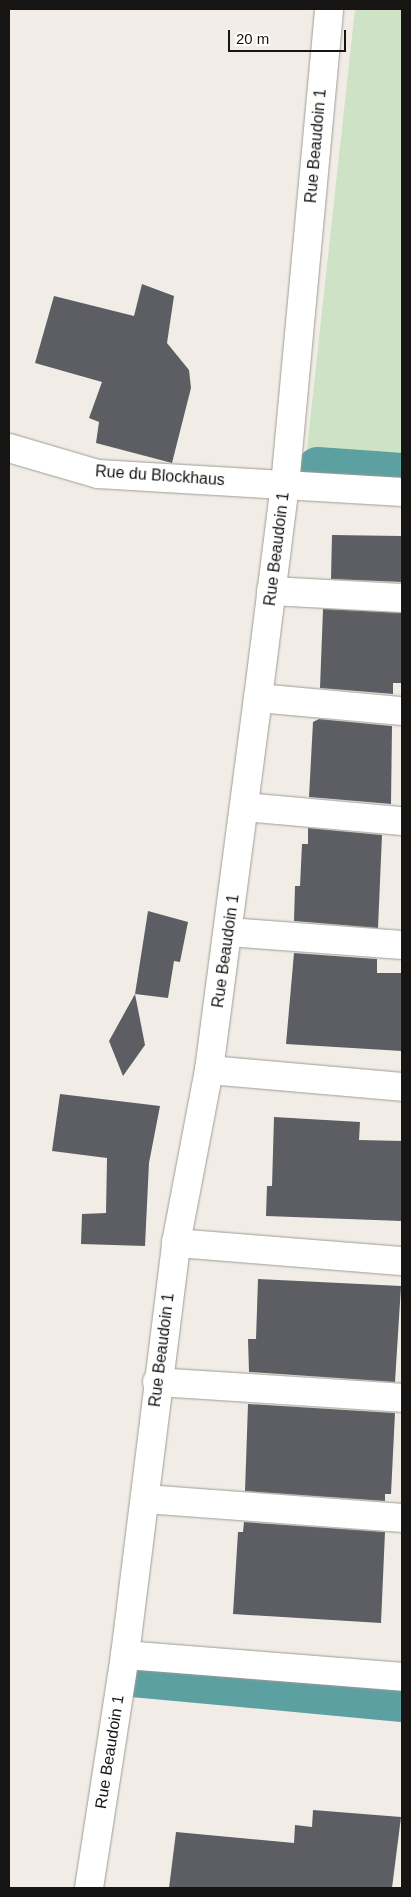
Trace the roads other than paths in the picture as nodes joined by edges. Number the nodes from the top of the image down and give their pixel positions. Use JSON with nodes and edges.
{"nodes":[{"id":1,"x":329,"y":9,"type":"edge"},
{"id":2,"x":9,"y":448,"type":"edge"},
{"id":3,"x":285,"y":485,"type":"junction"},
{"id":4,"x":402,"y":492,"type":"edge"},
{"id":5,"x":271,"y":590,"type":"junction"},
{"id":6,"x":402,"y":598,"type":"edge"},
{"id":7,"x":258,"y":698,"type":"junction"},
{"id":8,"x":402,"y":710,"type":"edge"},
{"id":9,"x":244,"y":807,"type":"junction"},
{"id":10,"x":402,"y":821,"type":"edge"},
{"id":11,"x":228,"y":932,"type":"junction"},
{"id":12,"x":402,"y":945,"type":"edge"},
{"id":13,"x":209,"y":1070,"type":"junction"},
{"id":14,"x":402,"y":1087,"type":"edge"},
{"id":15,"x":176,"y":1243,"type":"junction"},
{"id":16,"x":402,"y":1261,"type":"edge"},
{"id":17,"x":156,"y":1382,"type":"junction"},
{"id":18,"x":402,"y":1398,"type":"edge"},
{"id":19,"x":145,"y":1499,"type":"junction"},
{"id":20,"x":402,"y":1518,"type":"edge"},
{"id":21,"x":125,"y":1655,"type":"junction"},
{"id":22,"x":402,"y":1677,"type":"edge"},
{"id":23,"x":89,"y":1888,"type":"edge"}],
"edges":[{"from":1,"to":3,"type":"street","name":"Rue Beaudoin 1"},
{"from":2,"to":3,"type":"street","name":"Rue du Blockhaus"},
{"from":3,"to":4,"type":"street","name":"Rue du Blockhaus"},
{"from":3,"to":5,"type":"street","name":"Rue Beaudoin 1"},
{"from":5,"to":6,"type":"street"},
{"from":5,"to":7,"type":"street","name":"Rue Beaudoin 1"},
{"from":7,"to":8,"type":"street"},
{"from":7,"to":9,"type":"street","name":"Rue Beaudoin 1"},
{"from":9,"to":10,"type":"street"},
{"from":9,"to":11,"type":"street","name":"Rue Beaudoin 1"},
{"from":11,"to":12,"type":"street"},
{"from":11,"to":13,"type":"street","name":"Rue Beaudoin 1"},
{"from":13,"to":14,"type":"street"},
{"from":13,"to":15,"type":"street","name":"Rue Beaudoin 1"},
{"from":15,"to":16,"type":"street"},
{"from":15,"to":17,"type":"street","name":"Rue Beaudoin 1"},
{"from":17,"to":18,"type":"street"},
{"from":17,"to":19,"type":"street","name":"Rue Beaudoin 1"},
{"from":19,"to":20,"type":"street"},
{"from":19,"to":21,"type":"street","name":"Rue Beaudoin 1"},
{"from":21,"to":22,"type":"street"},
{"from":21,"to":23,"type":"street","name":"Rue Beaudoin 1"}]}
